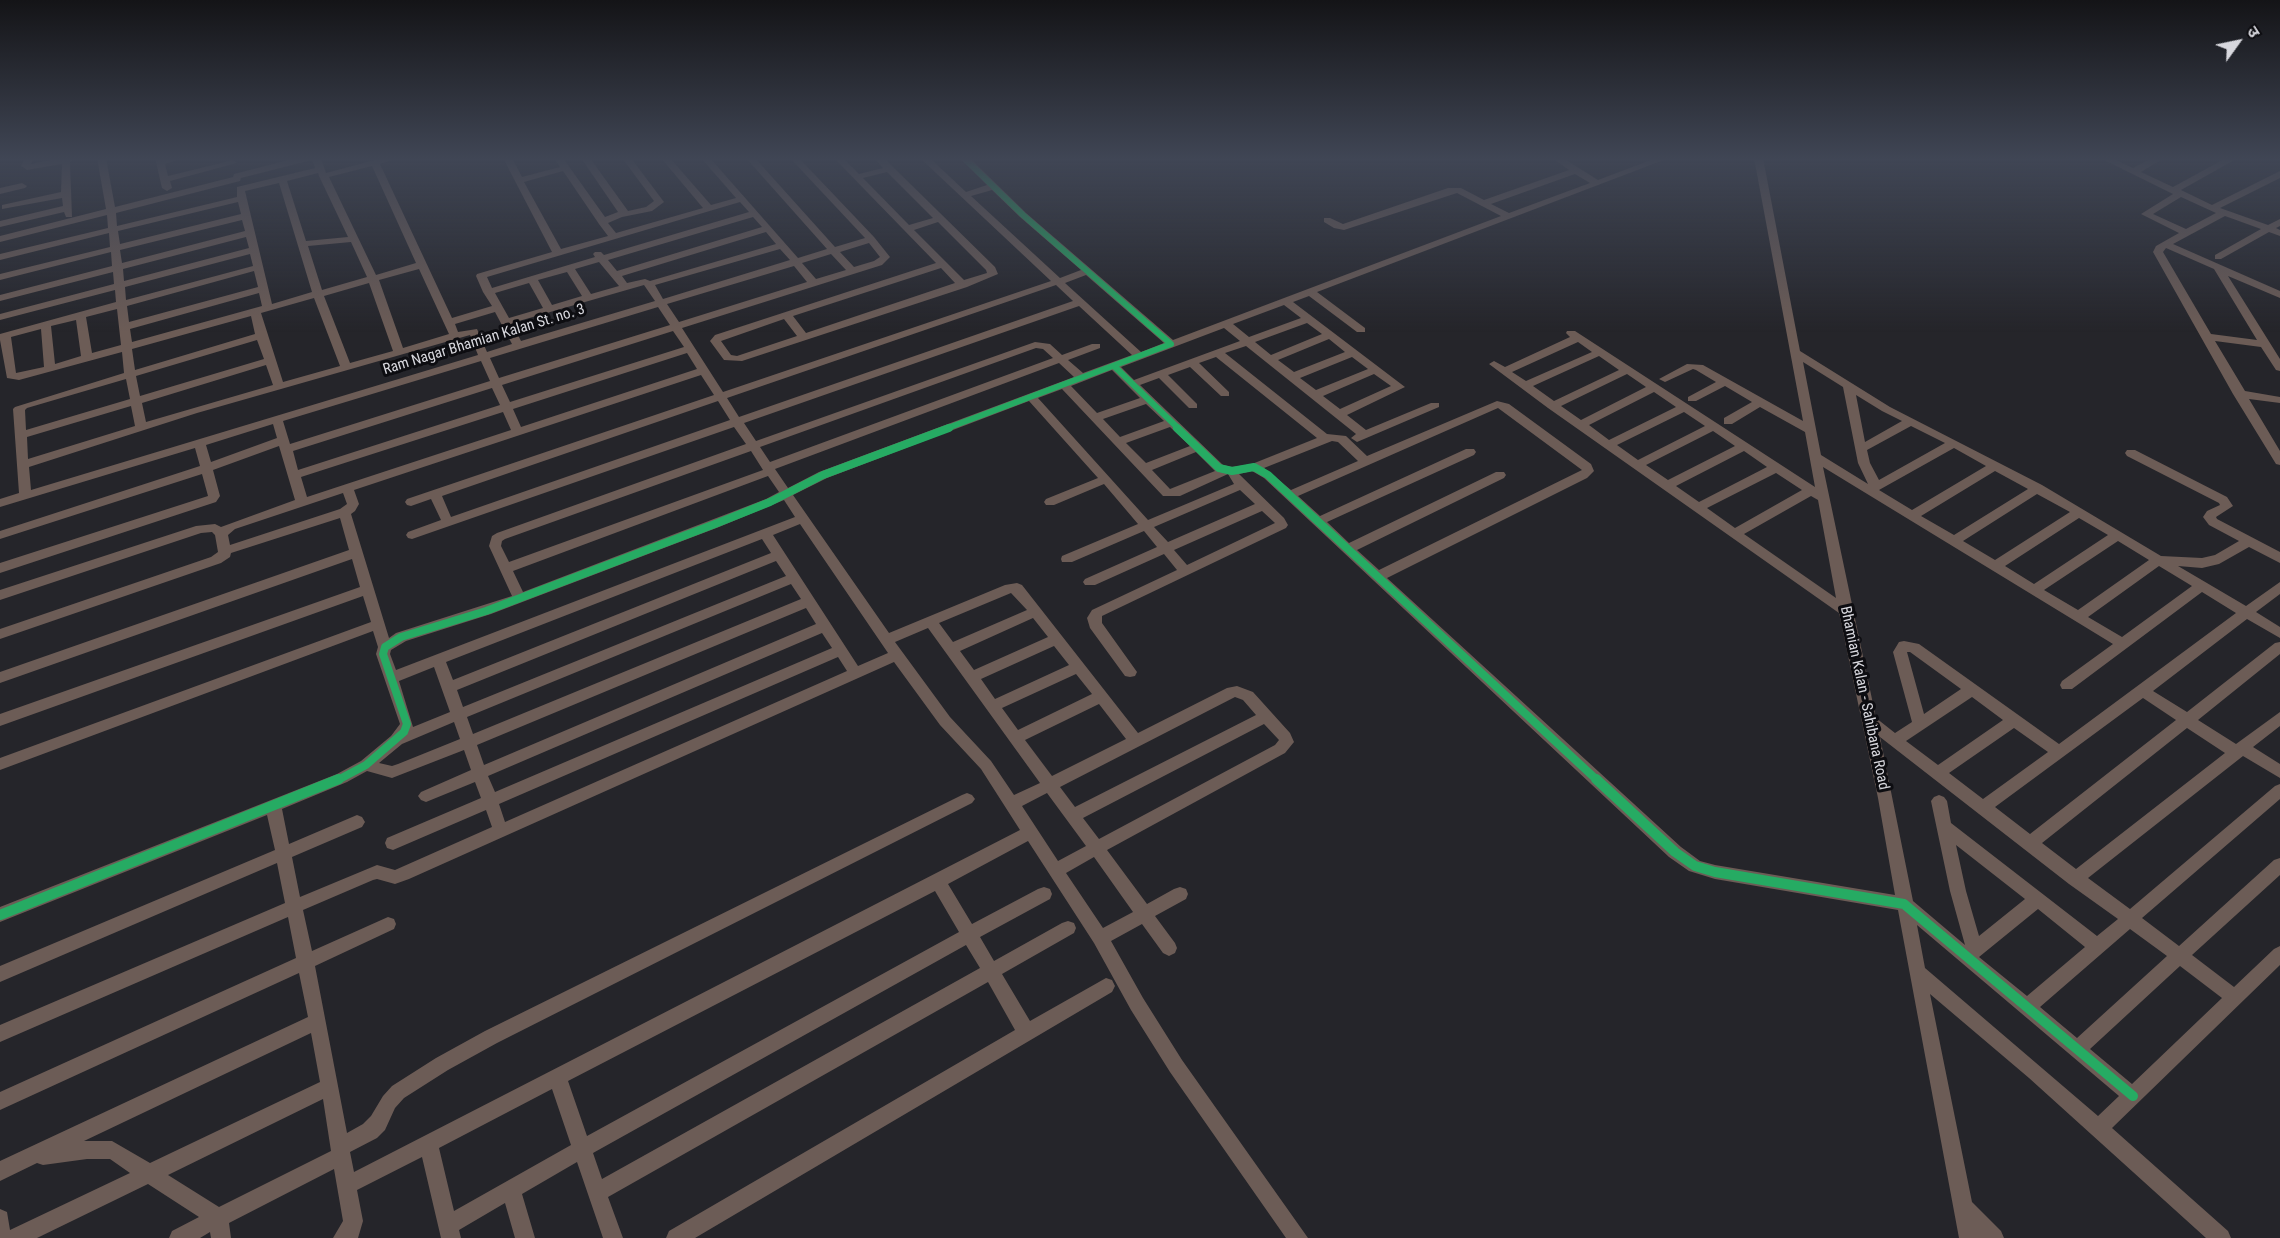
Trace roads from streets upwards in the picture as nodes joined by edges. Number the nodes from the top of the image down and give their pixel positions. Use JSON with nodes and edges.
{"nodes":[{"id":1,"x":34,"y":216,"type":"edge"},
{"id":2,"x":70,"y":216,"type":"edge"},
{"id":3,"x":96,"y":216,"type":"edge"},
{"id":4,"x":111,"y":216,"type":"edge"},
{"id":5,"x":154,"y":216,"type":"edge"},
{"id":6,"x":246,"y":216,"type":"joint"},
{"id":7,"x":293,"y":216,"type":"edge"},
{"id":8,"x":343,"y":216,"type":"edge"},
{"id":9,"x":399,"y":216,"type":"edge"},
{"id":10,"x":538,"y":216,"type":"edge"},
{"id":11,"x":600,"y":216,"type":"edge"},
{"id":12,"x":622,"y":216,"type":"edge"},
{"id":13,"x":682,"y":216,"type":"edge"},
{"id":14,"x":746,"y":216,"type":"edge"},
{"id":15,"x":757,"y":216,"type":"edge"},
{"id":16,"x":802,"y":216,"type":"edge"},
{"id":17,"x":849,"y":216,"type":"edge"},
{"id":18,"x":897,"y":216,"type":"edge"},
{"id":19,"x":936,"y":216,"type":"edge"},
{"id":20,"x":986,"y":216,"type":"edge"},
{"id":21,"x":1027,"y":216,"type":"edge"},
{"id":22,"x":1377,"y":216,"type":"edge"},
{"id":23,"x":1512,"y":216,"type":"edge"},
{"id":24,"x":1769,"y":216,"type":"edge"},
{"id":25,"x":2150,"y":216,"type":"edge"},
{"id":26,"x":2219,"y":216,"type":"edge"},
{"id":27,"x":2235,"y":216,"type":"edge"},
{"id":28,"x":1509,"y":217,"type":"joint"},
{"id":29,"x":939,"y":219,"type":"junction"},
{"id":30,"x":1327,"y":220,"type":"dead end"},
{"id":31,"x":72,"y":222,"type":"junction"},
{"id":32,"x":602,"y":222,"type":"junction"},
{"id":33,"x":2280,"y":222,"type":"edge"},
{"id":34,"x":0,"y":224,"type":"edge"},
{"id":35,"x":768,"y":228,"type":"junction"},
{"id":36,"x":909,"y":228,"type":"junction"},
{"id":37,"x":2268,"y":229,"type":"junction"},
{"id":38,"x":113,"y":230,"type":"junction"},
{"id":39,"x":249,"y":233,"type":"junction"},
{"id":40,"x":2186,"y":233,"type":"junction"},
{"id":41,"x":2280,"y":233,"type":"edge"},
{"id":42,"x":613,"y":236,"type":"junction"},
{"id":43,"x":0,"y":239,"type":"edge"},
{"id":44,"x":354,"y":239,"type":"junction"},
{"id":45,"x":871,"y":239,"type":"junction"},
{"id":46,"x":589,"y":243,"type":"junction"},
{"id":47,"x":301,"y":244,"type":"junction"},
{"id":48,"x":2165,"y":244,"type":"junction"},
{"id":49,"x":782,"y":245,"type":"junction"},
{"id":50,"x":115,"y":249,"type":"junction"},
{"id":51,"x":254,"y":250,"type":"junction"},
{"id":52,"x":833,"y":250,"type":"junction"},
{"id":53,"x":557,"y":252,"type":"junction"},
{"id":54,"x":0,"y":257,"type":"edge"},
{"id":55,"x":602,"y":259,"type":"junction"},
{"id":56,"x":796,"y":261,"type":"junction"},
{"id":57,"x":2218,"y":262,"type":"junction"},
{"id":58,"x":944,"y":264,"type":"junction"},
{"id":59,"x":422,"y":265,"type":"junction"},
{"id":60,"x":259,"y":267,"type":"junction"},
{"id":61,"x":116,"y":268,"type":"junction"},
{"id":62,"x":570,"y":268,"type":"junction"},
{"id":63,"x":852,"y":271,"type":"junction"},
{"id":64,"x":1089,"y":271,"type":"junction"},
{"id":65,"x":615,"y":275,"type":"junction"},
{"id":66,"x":0,"y":278,"type":"edge"},
{"id":67,"x":372,"y":279,"type":"junction"},
{"id":68,"x":533,"y":280,"type":"junction"},
{"id":69,"x":813,"y":282,"type":"junction"},
{"id":70,"x":1056,"y":282,"type":"junction"},
{"id":71,"x":649,"y":284,"type":"junction"},
{"id":72,"x":118,"y":285,"type":"junction"},
{"id":73,"x":963,"y":285,"type":"junction"},
{"id":74,"x":624,"y":287,"type":"junction"},
{"id":75,"x":264,"y":289,"type":"junction"},
{"id":76,"x":488,"y":292,"type":"junction"},
{"id":77,"x":1310,"y":292,"type":"junction"},
{"id":78,"x":318,"y":294,"type":"junction"},
{"id":79,"x":2280,"y":295,"type":"edge"},
{"id":80,"x":0,"y":298,"type":"edge"},
{"id":81,"x":588,"y":298,"type":"junction"},
{"id":82,"x":660,"y":301,"type":"junction"},
{"id":83,"x":1285,"y":301,"type":"junction"},
{"id":84,"x":1080,"y":302,"type":"junction"},
{"id":85,"x":120,"y":306,"type":"junction"},
{"id":86,"x":268,"y":308,"type":"junction"},
{"id":87,"x":498,"y":308,"type":"junction"},
{"id":88,"x":549,"y":310,"type":"junction"},
{"id":89,"x":255,"y":311,"type":"junction"},
{"id":90,"x":81,"y":315,"type":"junction"},
{"id":91,"x":786,"y":315,"type":"junction"},
{"id":92,"x":0,"y":317,"type":"edge"},
{"id":93,"x":1308,"y":319,"type":"junction"},
{"id":94,"x":449,"y":322,"type":"junction"},
{"id":95,"x":505,"y":322,"type":"junction"},
{"id":96,"x":1226,"y":324,"type":"junction"},
{"id":97,"x":46,"y":325,"type":"junction"},
{"id":98,"x":676,"y":325,"type":"junction"},
{"id":99,"x":124,"y":327,"type":"junction"},
{"id":100,"x":1361,"y":330,"type":"dead end"},
{"id":101,"x":1330,"y":335,"type":"junction"},
{"id":102,"x":261,"y":336,"type":"junction"},
{"id":103,"x":3,"y":337,"type":"edge"},
{"id":104,"x":452,"y":337,"type":"junction"},
{"id":105,"x":804,"y":337,"type":"junction"},
{"id":106,"x":2207,"y":337,"type":"junction"},
{"id":107,"x":1248,"y":342,"type":"junction"},
{"id":108,"x":1171,"y":344,"type":"junction"},
{"id":109,"x":2265,"y":344,"type":"junction"},
{"id":110,"x":518,"y":345,"type":"junction"},
{"id":111,"x":1096,"y":346,"type":"dead end"},
{"id":112,"x":127,"y":347,"type":"junction"},
{"id":113,"x":691,"y":348,"type":"junction"},
{"id":114,"x":1217,"y":352,"type":"junction"},
{"id":115,"x":1354,"y":352,"type":"junction"},
{"id":116,"x":1600,"y":352,"type":"junction"},
{"id":117,"x":399,"y":353,"type":"junction"},
{"id":118,"x":1796,"y":353,"type":"junction"},
{"id":119,"x":482,"y":356,"type":"junction"},
{"id":120,"x":1139,"y":356,"type":"junction"},
{"id":121,"x":87,"y":359,"type":"junction"},
{"id":122,"x":1060,"y":359,"type":"junction"},
{"id":123,"x":1270,"y":359,"type":"junction"},
{"id":124,"x":269,"y":361,"type":"junction"},
{"id":125,"x":1191,"y":362,"type":"junction"},
{"id":126,"x":1114,"y":366,"type":"junction"},
{"id":127,"x":346,"y":368,"type":"junction"},
{"id":128,"x":2280,"y":368,"type":"edge"},
{"id":129,"x":50,"y":369,"type":"junction"},
{"id":130,"x":1376,"y":369,"type":"junction"},
{"id":131,"x":705,"y":370,"type":"junction"},
{"id":132,"x":1627,"y":370,"type":"junction"},
{"id":133,"x":129,"y":374,"type":"junction"},
{"id":134,"x":1161,"y":374,"type":"junction"},
{"id":135,"x":274,"y":375,"type":"junction"},
{"id":136,"x":1292,"y":377,"type":"junction"},
{"id":137,"x":1082,"y":378,"type":"junction"},
{"id":138,"x":1665,"y":379,"type":"dead end"},
{"id":139,"x":1724,"y":382,"type":"junction"},
{"id":140,"x":494,"y":383,"type":"junction"},
{"id":141,"x":1133,"y":384,"type":"junction"},
{"id":142,"x":1064,"y":385,"type":"junction"},
{"id":143,"x":1848,"y":385,"type":"junction"},
{"id":144,"x":1524,"y":386,"type":"junction"},
{"id":145,"x":279,"y":387,"type":"junction"},
{"id":146,"x":1654,"y":388,"type":"junction"},
{"id":147,"x":1225,"y":394,"type":"dead end"},
{"id":148,"x":2239,"y":394,"type":"junction"},
{"id":149,"x":248,"y":395,"type":"junction"},
{"id":150,"x":1314,"y":395,"type":"junction"},
{"id":151,"x":721,"y":396,"type":"junction"},
{"id":152,"x":1031,"y":397,"type":"junction"},
{"id":153,"x":1148,"y":399,"type":"junction"},
{"id":154,"x":2280,"y":400,"type":"edge"},
{"id":155,"x":135,"y":401,"type":"junction"},
{"id":156,"x":1760,"y":402,"type":"junction"},
{"id":157,"x":1688,"y":404,"type":"junction"},
{"id":158,"x":1435,"y":405,"type":"dead end"},
{"id":159,"x":1193,"y":406,"type":"dead end"},
{"id":160,"x":1552,"y":406,"type":"junction"},
{"id":161,"x":506,"y":408,"type":"junction"},
{"id":162,"x":1339,"y":414,"type":"junction"},
{"id":163,"x":277,"y":418,"type":"junction"},
{"id":164,"x":1095,"y":418,"type":"junction"},
{"id":165,"x":736,"y":421,"type":"junction"},
{"id":166,"x":1728,"y":421,"type":"dead end"},
{"id":167,"x":1911,"y":421,"type":"junction"},
{"id":168,"x":1172,"y":422,"type":"junction"},
{"id":169,"x":1580,"y":425,"type":"junction"},
{"id":170,"x":141,"y":427,"type":"junction"},
{"id":171,"x":1713,"y":427,"type":"junction"},
{"id":172,"x":1810,"y":430,"type":"junction"},
{"id":173,"x":517,"y":431,"type":"junction"},
{"id":174,"x":21,"y":435,"type":"junction"},
{"id":175,"x":1365,"y":435,"type":"junction"},
{"id":176,"x":1325,"y":439,"type":"junction"},
{"id":177,"x":199,"y":442,"type":"junction"},
{"id":178,"x":1118,"y":442,"type":"junction"},
{"id":179,"x":1347,"y":443,"type":"junction"},
{"id":180,"x":1954,"y":443,"type":"junction"},
{"id":181,"x":285,"y":444,"type":"junction"},
{"id":182,"x":752,"y":445,"type":"junction"},
{"id":183,"x":1608,"y":445,"type":"junction"},
{"id":184,"x":1198,"y":447,"type":"junction"},
{"id":185,"x":1743,"y":447,"type":"junction"},
{"id":186,"x":1861,"y":449,"type":"junction"},
{"id":187,"x":1470,"y":452,"type":"dead end"},
{"id":188,"x":2131,"y":453,"type":"dead end"},
{"id":189,"x":1815,"y":457,"type":"junction"},
{"id":190,"x":2280,"y":461,"type":"edge"},
{"id":191,"x":1366,"y":462,"type":"junction"},
{"id":192,"x":23,"y":465,"type":"junction"},
{"id":193,"x":1637,"y":465,"type":"junction"},
{"id":194,"x":1996,"y":465,"type":"junction"},
{"id":195,"x":1254,"y":467,"type":"junction"},
{"id":196,"x":1775,"y":468,"type":"junction"},
{"id":197,"x":206,"y":469,"type":"junction"},
{"id":198,"x":769,"y":469,"type":"junction"},
{"id":199,"x":1143,"y":469,"type":"junction"},
{"id":200,"x":1228,"y":471,"type":"junction"},
{"id":201,"x":294,"y":475,"type":"junction"},
{"id":202,"x":1500,"y":475,"type":"dead end"},
{"id":203,"x":1106,"y":479,"type":"junction"},
{"id":204,"x":1241,"y":485,"type":"junction"},
{"id":205,"x":1666,"y":486,"type":"junction"},
{"id":206,"x":346,"y":488,"type":"junction"},
{"id":207,"x":1873,"y":488,"type":"junction"},
{"id":208,"x":2038,"y":488,"type":"junction"},
{"id":209,"x":786,"y":492,"type":"junction"},
{"id":210,"x":435,"y":494,"type":"junction"},
{"id":211,"x":1817,"y":494,"type":"junction"},
{"id":212,"x":1290,"y":495,"type":"junction"},
{"id":213,"x":25,"y":496,"type":"junction"},
{"id":214,"x":302,"y":502,"type":"junction"},
{"id":215,"x":411,"y":502,"type":"dead end"},
{"id":216,"x":1050,"y":502,"type":"dead end"},
{"id":217,"x":0,"y":504,"type":"edge"},
{"id":218,"x":1263,"y":505,"type":"junction"},
{"id":219,"x":1697,"y":508,"type":"junction"},
{"id":220,"x":344,"y":512,"type":"junction"},
{"id":221,"x":2079,"y":512,"type":"junction"},
{"id":222,"x":1912,"y":516,"type":"junction"},
{"id":223,"x":804,"y":518,"type":"junction"},
{"id":224,"x":1319,"y":521,"type":"junction"},
{"id":225,"x":448,"y":523,"type":"junction"},
{"id":226,"x":1145,"y":526,"type":"junction"},
{"id":227,"x":221,"y":533,"type":"junction"},
{"id":228,"x":765,"y":533,"type":"junction"},
{"id":229,"x":1734,"y":534,"type":"junction"},
{"id":230,"x":0,"y":535,"type":"edge"},
{"id":231,"x":412,"y":535,"type":"dead end"},
{"id":232,"x":2118,"y":536,"type":"junction"},
{"id":233,"x":1954,"y":541,"type":"junction"},
{"id":234,"x":2249,"y":541,"type":"junction"},
{"id":235,"x":1349,"y":548,"type":"junction"},
{"id":236,"x":1164,"y":549,"type":"junction"},
{"id":237,"x":224,"y":551,"type":"junction"},
{"id":238,"x":357,"y":552,"type":"junction"},
{"id":239,"x":778,"y":555,"type":"junction"},
{"id":240,"x":2280,"y":558,"type":"edge"},
{"id":241,"x":1066,"y":559,"type":"dead end"},
{"id":242,"x":2159,"y":560,"type":"junction"},
{"id":243,"x":1995,"y":566,"type":"junction"},
{"id":244,"x":0,"y":568,"type":"edge"},
{"id":245,"x":504,"y":569,"type":"junction"},
{"id":246,"x":666,"y":571,"type":"junction"},
{"id":247,"x":1185,"y":572,"type":"junction"},
{"id":248,"x":1379,"y":576,"type":"junction"},
{"id":249,"x":793,"y":578,"type":"junction"},
{"id":250,"x":1090,"y":582,"type":"dead end"},
{"id":251,"x":2202,"y":586,"type":"junction"},
{"id":252,"x":2280,"y":587,"type":"edge"},
{"id":253,"x":368,"y":589,"type":"junction"},
{"id":254,"x":2034,"y":590,"type":"junction"},
{"id":255,"x":0,"y":595,"type":"edge"},
{"id":256,"x":676,"y":596,"type":"junction"},
{"id":257,"x":519,"y":598,"type":"junction"},
{"id":258,"x":809,"y":601,"type":"junction"},
{"id":259,"x":1845,"y":611,"type":"junction"},
{"id":260,"x":1035,"y":612,"type":"junction"},
{"id":261,"x":2245,"y":612,"type":"junction"},
{"id":262,"x":2078,"y":617,"type":"junction"},
{"id":263,"x":931,"y":622,"type":"junction"},
{"id":264,"x":379,"y":624,"type":"junction"},
{"id":265,"x":825,"y":627,"type":"junction"},
{"id":266,"x":2280,"y":633,"type":"edge"},
{"id":267,"x":0,"y":634,"type":"edge"},
{"id":268,"x":1056,"y":639,"type":"junction"},
{"id":269,"x":887,"y":640,"type":"junction"},
{"id":270,"x":2123,"y":644,"type":"junction"},
{"id":271,"x":385,"y":647,"type":"junction"},
{"id":272,"x":2280,"y":647,"type":"edge"},
{"id":273,"x":951,"y":649,"type":"junction"},
{"id":274,"x":841,"y":650,"type":"junction"},
{"id":275,"x":897,"y":655,"type":"junction"},
{"id":276,"x":438,"y":659,"type":"junction"},
{"id":277,"x":1078,"y":667,"type":"junction"},
{"id":278,"x":1130,"y":672,"type":"dead end"},
{"id":279,"x":855,"y":673,"type":"junction"},
{"id":280,"x":973,"y":677,"type":"junction"},
{"id":281,"x":0,"y":678,"type":"edge"},
{"id":282,"x":391,"y":678,"type":"junction"},
{"id":283,"x":2067,"y":685,"type":"dead end"},
{"id":284,"x":450,"y":687,"type":"junction"},
{"id":285,"x":1971,"y":690,"type":"junction"},
{"id":286,"x":2143,"y":691,"type":"junction"},
{"id":287,"x":1101,"y":696,"type":"junction"},
{"id":288,"x":994,"y":706,"type":"junction"},
{"id":289,"x":459,"y":715,"type":"junction"},
{"id":290,"x":1267,"y":716,"type":"junction"},
{"id":291,"x":2280,"y":718,"type":"edge"},
{"id":292,"x":0,"y":720,"type":"edge"},
{"id":293,"x":2014,"y":720,"type":"junction"},
{"id":294,"x":2187,"y":720,"type":"junction"},
{"id":295,"x":1869,"y":721,"type":"junction"},
{"id":296,"x":1920,"y":724,"type":"junction"},
{"id":297,"x":1017,"y":737,"type":"junction"},
{"id":298,"x":396,"y":740,"type":"junction"},
{"id":299,"x":1136,"y":741,"type":"junction"},
{"id":300,"x":1894,"y":741,"type":"junction"},
{"id":301,"x":469,"y":742,"type":"junction"},
{"id":302,"x":2240,"y":750,"type":"junction"},
{"id":303,"x":2059,"y":752,"type":"junction"},
{"id":304,"x":0,"y":764,"type":"edge"},
{"id":305,"x":366,"y":765,"type":"junction"},
{"id":306,"x":2280,"y":772,"type":"edge"},
{"id":307,"x":1937,"y":773,"type":"junction"},
{"id":308,"x":479,"y":774,"type":"junction"},
{"id":309,"x":1051,"y":784,"type":"junction"},
{"id":310,"x":2280,"y":790,"type":"edge"},
{"id":311,"x":426,"y":796,"type":"dead end"},
{"id":312,"x":967,"y":799,"type":"dead end"},
{"id":313,"x":489,"y":801,"type":"junction"},
{"id":314,"x":1939,"y":801,"type":"dead end"},
{"id":315,"x":273,"y":804,"type":"junction"},
{"id":316,"x":1012,"y":804,"type":"junction"},
{"id":317,"x":1982,"y":808,"type":"junction"},
{"id":318,"x":1074,"y":815,"type":"junction"},
{"id":319,"x":357,"y":822,"type":"dead end"},
{"id":320,"x":1944,"y":826,"type":"junction"},
{"id":321,"x":501,"y":831,"type":"junction"},
{"id":322,"x":1031,"y":832,"type":"junction"},
{"id":323,"x":393,"y":843,"type":"dead end"},
{"id":324,"x":2029,"y":844,"type":"junction"},
{"id":325,"x":1097,"y":848,"type":"junction"},
{"id":326,"x":282,"y":854,"type":"junction"},
{"id":327,"x":2280,"y":865,"type":"edge"},
{"id":328,"x":1056,"y":870,"type":"junction"},
{"id":329,"x":2075,"y":879,"type":"junction"},
{"id":330,"x":938,"y":881,"type":"junction"},
{"id":331,"x":1044,"y":894,"type":"dead end"},
{"id":332,"x":1180,"y":894,"type":"dead end"},
{"id":333,"x":2038,"y":899,"type":"junction"},
{"id":334,"x":1904,"y":904,"type":"junction"},
{"id":335,"x":294,"y":906,"type":"junction"},
{"id":336,"x":1145,"y":914,"type":"junction"},
{"id":337,"x":0,"y":915,"type":"edge"},
{"id":338,"x":2128,"y":919,"type":"junction"},
{"id":339,"x":388,"y":924,"type":"dead end"},
{"id":340,"x":1068,"y":928,"type":"dead end"},
{"id":341,"x":970,"y":935,"type":"junction"},
{"id":342,"x":1100,"y":939,"type":"junction"},
{"id":343,"x":2097,"y":945,"type":"junction"},
{"id":344,"x":1169,"y":948,"type":"dead end"},
{"id":345,"x":1971,"y":954,"type":"junction"},
{"id":346,"x":2280,"y":954,"type":"edge"},
{"id":347,"x":2179,"y":957,"type":"junction"},
{"id":348,"x":306,"y":961,"type":"junction"},
{"id":349,"x":992,"y":970,"type":"junction"},
{"id":350,"x":1917,"y":972,"type":"junction"},
{"id":351,"x":0,"y":974,"type":"edge"},
{"id":352,"x":1106,"y":986,"type":"dead end"},
{"id":353,"x":2235,"y":998,"type":"junction"},
{"id":354,"x":2027,"y":1007,"type":"junction"},
{"id":355,"x":318,"y":1021,"type":"junction"},
{"id":356,"x":1027,"y":1033,"type":"junction"},
{"id":357,"x":0,"y":1034,"type":"edge"},
{"id":358,"x":2077,"y":1049,"type":"junction"},
{"id":359,"x":558,"y":1079,"type":"junction"},
{"id":360,"x":330,"y":1086,"type":"junction"},
{"id":361,"x":2133,"y":1096,"type":"junction"},
{"id":362,"x":0,"y":1101,"type":"edge"},
{"id":363,"x":2098,"y":1129,"type":"junction"},
{"id":364,"x":429,"y":1145,"type":"junction"},
{"id":365,"x":581,"y":1148,"type":"junction"},
{"id":366,"x":340,"y":1152,"type":"junction"},
{"id":367,"x":29,"y":1158,"type":"junction"},
{"id":368,"x":0,"y":1171,"type":"edge"},
{"id":369,"x":148,"y":1174,"type":"junction"},
{"id":370,"x":346,"y":1186,"type":"junction"},
{"id":371,"x":511,"y":1189,"type":"junction"},
{"id":372,"x":597,"y":1192,"type":"junction"},
{"id":373,"x":1964,"y":1208,"type":"junction"},
{"id":374,"x":218,"y":1218,"type":"junction"},
{"id":375,"x":0,"y":1219,"type":"edge"},
{"id":376,"x":450,"y":1232,"type":"edge"},
{"id":377,"x":1,"y":1238,"type":"edge"},
{"id":378,"x":16,"y":1238,"type":"edge"},
{"id":379,"x":180,"y":1238,"type":"edge"},
{"id":380,"x":221,"y":1238,"type":"edge"},
{"id":381,"x":343,"y":1238,"type":"edge"},
{"id":382,"x":525,"y":1238,"type":"edge"},
{"id":383,"x":613,"y":1238,"type":"edge"},
{"id":384,"x":676,"y":1238,"type":"edge"},
{"id":385,"x":1298,"y":1238,"type":"edge"},
{"id":386,"x":1969,"y":1238,"type":"edge"},
{"id":387,"x":1995,"y":1238,"type":"edge"},
{"id":388,"x":2221,"y":1238,"type":"edge"}],
"edges":[{"from":1,"to":34,"type":"street"},
{"from":2,"to":31,"type":"street"},
{"from":3,"to":31,"type":"street"},
{"from":4,"to":38,"type":"street"},
{"from":5,"to":38,"type":"street"},
{"from":6,"to":39,"type":"street"},
{"from":6,"to":50,"type":"street"},
{"from":7,"to":47,"type":"street"},
{"from":8,"to":44,"type":"street"},
{"from":9,"to":59,"type":"street"},
{"from":10,"to":53,"type":"street"},
{"from":11,"to":32,"type":"street"},
{"from":12,"to":32,"type":"street"},
{"from":13,"to":42,"type":"street"},
{"from":14,"to":55,"type":"street"},
{"from":15,"to":35,"type":"street"},
{"from":16,"to":52,"type":"street"},
{"from":17,"to":45,"type":"street"},
{"from":18,"to":36,"type":"street"},
{"from":19,"to":29,"type":"street"},
{"from":20,"to":70,"type":"street"},
{"from":21,"to":64,"type":"street"},
{"from":22,"to":30,"type":"street"},
{"from":23,"to":28,"type":"street"},
{"from":24,"to":118,"type":"street","name":"Bhamian Kalan - Sahibana Road"},
{"from":25,"to":40,"type":"street"},
{"from":26,"to":40,"type":"street"},
{"from":27,"to":37,"type":"street"},
{"from":28,"to":77,"type":"street"},
{"from":29,"to":36,"type":"street"},
{"from":29,"to":73,"type":"street"},
{"from":31,"to":43,"type":"street"},
{"from":32,"to":42,"type":"street"},
{"from":33,"to":37,"type":"street"},
{"from":35,"to":49,"type":"street"},
{"from":35,"to":65,"type":"street"},
{"from":36,"to":58,"type":"street"},
{"from":37,"to":41,"type":"street"},
{"from":37,"to":57,"type":"street"},
{"from":38,"to":50,"type":"street"},
{"from":38,"to":54,"type":"street"},
{"from":39,"to":51,"type":"street"},
{"from":39,"to":61,"type":"street"},
{"from":40,"to":48,"type":"street"},
{"from":42,"to":46,"type":"street"},
{"from":44,"to":47,"type":"street"},
{"from":44,"to":67,"type":"street"},
{"from":45,"to":52,"type":"street","name":"Ram Nagar Bhamian Kalan St. no. 3"},
{"from":45,"to":63,"type":"street"},
{"from":46,"to":53,"type":"street"},
{"from":46,"to":55,"type":"street"},
{"from":47,"to":78,"type":"street"},
{"from":48,"to":57,"type":"street"},
{"from":48,"to":106,"type":"street"},
{"from":49,"to":56,"type":"street"},
{"from":49,"to":71,"type":"street"},
{"from":50,"to":61,"type":"street"},
{"from":50,"to":66,"type":"street"},
{"from":51,"to":60,"type":"street"},
{"from":51,"to":72,"type":"street"},
{"from":52,"to":56,"type":"street","name":"Ram Nagar Bhamian Kalan St. no. 3"},
{"from":52,"to":63,"type":"street"},
{"from":53,"to":76,"type":"street"},
{"from":55,"to":62,"type":"street"},
{"from":55,"to":65,"type":"street"},
{"from":56,"to":69,"type":"street"},
{"from":56,"to":82,"type":"street","name":"Ram Nagar Bhamian Kalan St. no. 3"},
{"from":57,"to":79,"type":"street"},
{"from":57,"to":109,"type":"street"},
{"from":58,"to":73,"type":"street"},
{"from":58,"to":91,"type":"street"},
{"from":59,"to":67,"type":"street"},
{"from":59,"to":94,"type":"street"},
{"from":60,"to":75,"type":"street"},
{"from":60,"to":85,"type":"street"},
{"from":61,"to":72,"type":"street"},
{"from":61,"to":80,"type":"street"},
{"from":62,"to":68,"type":"street"},
{"from":62,"to":81,"type":"street"},
{"from":63,"to":69,"type":"street"},
{"from":64,"to":70,"type":"street"},
{"from":64,"to":108,"type":"street"},
{"from":65,"to":74,"type":"street"},
{"from":67,"to":78,"type":"street"},
{"from":67,"to":117,"type":"street"},
{"from":68,"to":76,"type":"street"},
{"from":68,"to":88,"type":"street"},
{"from":69,"to":98,"type":"street"},
{"from":70,"to":84,"type":"street"},
{"from":70,"to":151,"type":"street"},
{"from":71,"to":74,"type":"street"},
{"from":71,"to":82,"type":"street"},
{"from":72,"to":85,"type":"street"},
{"from":72,"to":92,"type":"street"},
{"from":73,"to":105,"type":"street"},
{"from":74,"to":81,"type":"street"},
{"from":75,"to":86,"type":"street"},
{"from":75,"to":99,"type":"street"},
{"from":76,"to":87,"type":"street"},
{"from":77,"to":83,"type":"street"},
{"from":77,"to":100,"type":"street"},
{"from":78,"to":86,"type":"street"},
{"from":78,"to":127,"type":"street"},
{"from":81,"to":88,"type":"street"},
{"from":82,"to":98,"type":"street"},
{"from":82,"to":110,"type":"street","name":"Ram Nagar Bhamian Kalan St. no. 3"},
{"from":83,"to":93,"type":"street"},
{"from":83,"to":96,"type":"street"},
{"from":84,"to":120,"type":"street"},
{"from":84,"to":165,"type":"street"},
{"from":85,"to":90,"type":"street"},
{"from":85,"to":99,"type":"street"},
{"from":86,"to":89,"type":"street"},
{"from":87,"to":94,"type":"street"},
{"from":87,"to":95,"type":"street"},
{"from":88,"to":95,"type":"street"},
{"from":89,"to":102,"type":"street"},
{"from":89,"to":112,"type":"street"},
{"from":90,"to":97,"type":"street"},
{"from":90,"to":121,"type":"street"},
{"from":91,"to":105,"type":"street"},
{"from":91,"to":105,"type":"street"},
{"from":93,"to":101,"type":"street"},
{"from":93,"to":107,"type":"street"},
{"from":94,"to":104,"type":"street"},
{"from":95,"to":110,"type":"street"},
{"from":96,"to":107,"type":"street"},
{"from":96,"to":108,"type":"street"},
{"from":97,"to":103,"type":"street"},
{"from":97,"to":129,"type":"street"},
{"from":98,"to":113,"type":"street"},
{"from":98,"to":140,"type":"street"},
{"from":99,"to":112,"type":"street"},
{"from":101,"to":115,"type":"street"},
{"from":101,"to":123,"type":"street"},
{"from":102,"to":124,"type":"street"},
{"from":102,"to":133,"type":"street"},
{"from":103,"to":129,"type":"street"},
{"from":104,"to":117,"type":"street"},
{"from":104,"to":119,"type":"street"},
{"from":106,"to":109,"type":"street"},
{"from":106,"to":148,"type":"street"},
{"from":107,"to":114,"type":"street"},
{"from":107,"to":123,"type":"street"},
{"from":108,"to":120,"type":"street"},
{"from":109,"to":128,"type":"street"},
{"from":110,"to":119,"type":"street","name":"Ram Nagar Bhamian Kalan St. no. 3"},
{"from":111,"to":122,"type":"street"},
{"from":112,"to":121,"type":"street"},
{"from":112,"to":133,"type":"street"},
{"from":113,"to":131,"type":"street"},
{"from":113,"to":161,"type":"street"},
{"from":114,"to":125,"type":"street"},
{"from":114,"to":176,"type":"street"},
{"from":115,"to":130,"type":"street"},
{"from":115,"to":136,"type":"street"},
{"from":116,"to":132,"type":"street"},
{"from":116,"to":144,"type":"street"},
{"from":116,"to":144,"type":"street"},
{"from":117,"to":127,"type":"street"},
{"from":118,"to":143,"type":"street"},
{"from":118,"to":172,"type":"street","name":"Bhamian Kalan - Sahibana Road"},
{"from":119,"to":140,"type":"street"},
{"from":119,"to":163,"type":"street","name":"Ram Nagar Bhamian Kalan St. no. 3"},
{"from":120,"to":126,"type":"street"},
{"from":121,"to":129,"type":"street"},
{"from":122,"to":137,"type":"street"},
{"from":122,"to":182,"type":"street"},
{"from":122,"to":198,"type":"street"},
{"from":123,"to":136,"type":"street"},
{"from":124,"to":135,"type":"street"},
{"from":124,"to":155,"type":"street"},
{"from":125,"to":134,"type":"street"},
{"from":125,"to":147,"type":"street"},
{"from":126,"to":137,"type":"street"},
{"from":126,"to":141,"type":"street"},
{"from":127,"to":145,"type":"street"},
{"from":130,"to":150,"type":"street"},
{"from":130,"to":162,"type":"street"},
{"from":131,"to":151,"type":"street"},
{"from":131,"to":173,"type":"street"},
{"from":132,"to":146,"type":"street"},
{"from":132,"to":160,"type":"street"},
{"from":133,"to":155,"type":"street"},
{"from":133,"to":174,"type":"street"},
{"from":134,"to":141,"type":"street"},
{"from":134,"to":159,"type":"street"},
{"from":135,"to":145,"type":"street"},
{"from":135,"to":149,"type":"street"},
{"from":136,"to":150,"type":"street"},
{"from":137,"to":142,"type":"street"},
{"from":138,"to":139,"type":"street"},
{"from":139,"to":156,"type":"street"},
{"from":139,"to":157,"type":"street"},
{"from":140,"to":161,"type":"street"},
{"from":140,"to":181,"type":"street"},
{"from":141,"to":153,"type":"street"},
{"from":142,"to":152,"type":"street"},
{"from":142,"to":164,"type":"street"},
{"from":143,"to":167,"type":"street"},
{"from":143,"to":186,"type":"street"},
{"from":144,"to":160,"type":"street"},
{"from":145,"to":149,"type":"street"},
{"from":146,"to":157,"type":"street"},
{"from":146,"to":169,"type":"street"},
{"from":148,"to":154,"type":"street"},
{"from":148,"to":190,"type":"street"},
{"from":149,"to":170,"type":"street"},
{"from":150,"to":162,"type":"street"},
{"from":151,"to":165,"type":"street"},
{"from":151,"to":210,"type":"street"},
{"from":152,"to":203,"type":"street"},
{"from":152,"to":209,"type":"street"},
{"from":153,"to":164,"type":"street"},
{"from":153,"to":168,"type":"street"},
{"from":155,"to":170,"type":"street"},
{"from":155,"to":174,"type":"street"},
{"from":156,"to":166,"type":"street"},
{"from":156,"to":172,"type":"street"},
{"from":157,"to":171,"type":"street"},
{"from":157,"to":183,"type":"street"},
{"from":158,"to":175,"type":"street"},
{"from":160,"to":169,"type":"street"},
{"from":161,"to":173,"type":"street"},
{"from":161,"to":201,"type":"street"},
{"from":162,"to":175,"type":"street"},
{"from":163,"to":177,"type":"street","name":"Ram Nagar Bhamian Kalan St. no. 3"},
{"from":163,"to":181,"type":"street"},
{"from":164,"to":178,"type":"street"},
{"from":165,"to":182,"type":"street"},
{"from":165,"to":225,"type":"street"},
{"from":167,"to":180,"type":"street"},
{"from":167,"to":186,"type":"street"},
{"from":168,"to":178,"type":"street"},
{"from":168,"to":184,"type":"street"},
{"from":169,"to":183,"type":"street"},
{"from":170,"to":192,"type":"street"},
{"from":171,"to":185,"type":"street"},
{"from":171,"to":193,"type":"street"},
{"from":172,"to":189,"type":"street","name":"Bhamian Kalan - Sahibana Road"},
{"from":173,"to":206,"type":"street"},
{"from":174,"to":192,"type":"street"},
{"from":175,"to":179,"type":"street"},
{"from":176,"to":179,"type":"street"},
{"from":176,"to":195,"type":"street"},
{"from":177,"to":197,"type":"street"},
{"from":177,"to":213,"type":"street","name":"Ram Nagar Bhamian Kalan St. no. 3"},
{"from":178,"to":199,"type":"street"},
{"from":179,"to":191,"type":"street"},
{"from":180,"to":194,"type":"street"},
{"from":180,"to":207,"type":"street"},
{"from":181,"to":197,"type":"street"},
{"from":181,"to":201,"type":"street"},
{"from":182,"to":198,"type":"street"},
{"from":182,"to":245,"type":"street"},
{"from":183,"to":193,"type":"street"},
{"from":184,"to":199,"type":"street"},
{"from":184,"to":200,"type":"street"},
{"from":185,"to":196,"type":"street"},
{"from":185,"to":205,"type":"street"},
{"from":186,"to":207,"type":"street"},
{"from":187,"to":224,"type":"street"},
{"from":188,"to":234,"type":"street"},
{"from":189,"to":207,"type":"street"},
{"from":189,"to":211,"type":"street","name":"Bhamian Kalan - Sahibana Road"},
{"from":191,"to":212,"type":"street"},
{"from":191,"to":248,"type":"street"},
{"from":192,"to":213,"type":"street"},
{"from":193,"to":205,"type":"street"},
{"from":194,"to":208,"type":"street"},
{"from":194,"to":222,"type":"street"},
{"from":195,"to":200,"type":"street"},
{"from":195,"to":212,"type":"street"},
{"from":196,"to":211,"type":"street"},
{"from":196,"to":219,"type":"street"},
{"from":197,"to":230,"type":"street"},
{"from":197,"to":244,"type":"street"},
{"from":198,"to":209,"type":"street"},
{"from":198,"to":245,"type":"street"},
{"from":199,"to":200,"type":"street"},
{"from":200,"to":204,"type":"street"},
{"from":201,"to":214,"type":"street"},
{"from":202,"to":235,"type":"street"},
{"from":203,"to":216,"type":"street"},
{"from":203,"to":226,"type":"street"},
{"from":204,"to":218,"type":"street"},
{"from":204,"to":226,"type":"street"},
{"from":205,"to":219,"type":"street"},
{"from":206,"to":214,"type":"street"},
{"from":206,"to":220,"type":"street"},
{"from":207,"to":222,"type":"street"},
{"from":208,"to":221,"type":"street"},
{"from":208,"to":233,"type":"street"},
{"from":209,"to":223,"type":"street"},
{"from":209,"to":257,"type":"street"},
{"from":210,"to":215,"type":"street"},
{"from":210,"to":225,"type":"street"},
{"from":211,"to":229,"type":"street"},
{"from":211,"to":259,"type":"street","name":"Bhamian Kalan - Sahibana Road"},
{"from":212,"to":224,"type":"street"},
{"from":213,"to":217,"type":"street","name":"Ram Nagar Bhamian Kalan St. no. 3"},
{"from":214,"to":227,"type":"street"},
{"from":218,"to":236,"type":"street"},
{"from":218,"to":247,"type":"street"},
{"from":219,"to":229,"type":"street"},
{"from":220,"to":237,"type":"street"},
{"from":220,"to":238,"type":"street"},
{"from":221,"to":232,"type":"street"},
{"from":221,"to":243,"type":"street"},
{"from":222,"to":233,"type":"street"},
{"from":223,"to":228,"type":"street"},
{"from":223,"to":269,"type":"street"},
{"from":224,"to":235,"type":"street"},
{"from":225,"to":231,"type":"street"},
{"from":226,"to":236,"type":"street"},
{"from":226,"to":241,"type":"street"},
{"from":227,"to":237,"type":"street"},
{"from":227,"to":255,"type":"street"},
{"from":228,"to":239,"type":"street"},
{"from":228,"to":246,"type":"street"},
{"from":229,"to":259,"type":"street"},
{"from":232,"to":242,"type":"street"},
{"from":232,"to":254,"type":"street"},
{"from":233,"to":243,"type":"street"},
{"from":234,"to":240,"type":"street"},
{"from":234,"to":242,"type":"street"},
{"from":235,"to":248,"type":"street"},
{"from":236,"to":247,"type":"street"},
{"from":236,"to":250,"type":"street"},
{"from":237,"to":267,"type":"street"},
{"from":238,"to":253,"type":"street"},
{"from":238,"to":281,"type":"street"},
{"from":239,"to":249,"type":"street"},
{"from":239,"to":256,"type":"street"},
{"from":242,"to":251,"type":"street"},
{"from":242,"to":262,"type":"street"},
{"from":243,"to":254,"type":"street"},
{"from":245,"to":257,"type":"street"},
{"from":246,"to":256,"type":"street"},
{"from":246,"to":276,"type":"street"},
{"from":247,"to":278,"type":"street"},
{"from":248,"to":334,"type":"street"},
{"from":249,"to":258,"type":"street"},
{"from":249,"to":289,"type":"street"},
{"from":251,"to":261,"type":"street"},
{"from":251,"to":270,"type":"street"},
{"from":252,"to":261,"type":"street"},
{"from":253,"to":264,"type":"street"},
{"from":253,"to":292,"type":"street"},
{"from":254,"to":262,"type":"street"},
{"from":256,"to":284,"type":"street"},
{"from":257,"to":271,"type":"street"},
{"from":258,"to":265,"type":"street"},
{"from":258,"to":301,"type":"street"},
{"from":259,"to":295,"type":"street","name":"Bhamian Kalan - Sahibana Road"},
{"from":260,"to":263,"type":"street"},
{"from":260,"to":268,"type":"street"},
{"from":260,"to":273,"type":"street"},
{"from":261,"to":266,"type":"street"},
{"from":261,"to":286,"type":"street"},
{"from":262,"to":270,"type":"street"},
{"from":263,"to":269,"type":"street"},
{"from":263,"to":273,"type":"street"},
{"from":264,"to":271,"type":"street"},
{"from":264,"to":304,"type":"street"},
{"from":265,"to":274,"type":"street"},
{"from":265,"to":308,"type":"street"},
{"from":268,"to":277,"type":"street"},
{"from":268,"to":280,"type":"street"},
{"from":269,"to":275,"type":"street"},
{"from":270,"to":283,"type":"street"},
{"from":271,"to":282,"type":"street"},
{"from":272,"to":294,"type":"street"},
{"from":273,"to":280,"type":"street"},
{"from":274,"to":279,"type":"street"},
{"from":274,"to":313,"type":"street"},
{"from":275,"to":279,"type":"street"},
{"from":275,"to":316,"type":"street"},
{"from":276,"to":282,"type":"street"},
{"from":276,"to":284,"type":"street"},
{"from":277,"to":287,"type":"street"},
{"from":277,"to":288,"type":"street"},
{"from":279,"to":321,"type":"street"},
{"from":280,"to":288,"type":"street"},
{"from":282,"to":298,"type":"street"},
{"from":284,"to":289,"type":"street"},
{"from":285,"to":293,"type":"street"},
{"from":285,"to":296,"type":"street"},
{"from":285,"to":296,"type":"street"},
{"from":286,"to":294,"type":"street"},
{"from":286,"to":303,"type":"street"},
{"from":287,"to":297,"type":"street"},
{"from":287,"to":299,"type":"street"},
{"from":288,"to":297,"type":"street"},
{"from":289,"to":298,"type":"street"},
{"from":289,"to":301,"type":"street"},
{"from":290,"to":299,"type":"street"},
{"from":290,"to":318,"type":"street"},
{"from":290,"to":325,"type":"street"},
{"from":291,"to":302,"type":"street"},
{"from":293,"to":303,"type":"street"},
{"from":293,"to":307,"type":"street"},
{"from":294,"to":302,"type":"street"},
{"from":294,"to":324,"type":"street"},
{"from":295,"to":300,"type":"street"},
{"from":295,"to":334,"type":"street","name":"Bhamian Kalan - Sahibana Road"},
{"from":296,"to":300,"type":"street"},
{"from":297,"to":309,"type":"street"},
{"from":298,"to":305,"type":"street"},
{"from":299,"to":309,"type":"street"},
{"from":300,"to":307,"type":"street"},
{"from":301,"to":305,"type":"street"},
{"from":301,"to":308,"type":"street"},
{"from":302,"to":306,"type":"street"},
{"from":302,"to":329,"type":"street"},
{"from":303,"to":317,"type":"street"},
{"from":305,"to":315,"type":"street"},
{"from":307,"to":317,"type":"street"},
{"from":308,"to":311,"type":"street"},
{"from":308,"to":313,"type":"street"},
{"from":309,"to":316,"type":"street"},
{"from":309,"to":318,"type":"street"},
{"from":310,"to":338,"type":"street"},
{"from":312,"to":366,"type":"street"},
{"from":313,"to":321,"type":"street"},
{"from":313,"to":323,"type":"street"},
{"from":314,"to":320,"type":"street"},
{"from":315,"to":326,"type":"street"},
{"from":315,"to":337,"type":"street"},
{"from":316,"to":322,"type":"street"},
{"from":317,"to":324,"type":"street"},
{"from":318,"to":325,"type":"street"},
{"from":319,"to":326,"type":"street"},
{"from":320,"to":333,"type":"street"},
{"from":320,"to":345,"type":"street"},
{"from":321,"to":335,"type":"street"},
{"from":322,"to":328,"type":"street"},
{"from":322,"to":330,"type":"street"},
{"from":324,"to":329,"type":"street"},
{"from":325,"to":328,"type":"street"},
{"from":325,"to":336,"type":"street"},
{"from":326,"to":335,"type":"street"},
{"from":326,"to":351,"type":"street"},
{"from":327,"to":347,"type":"street"},
{"from":328,"to":342,"type":"street"},
{"from":329,"to":338,"type":"street"},
{"from":330,"to":341,"type":"street"},
{"from":330,"to":359,"type":"street"},
{"from":331,"to":341,"type":"street"},
{"from":332,"to":336,"type":"street"},
{"from":333,"to":343,"type":"street"},
{"from":333,"to":345,"type":"street"},
{"from":334,"to":345,"type":"street"},
{"from":334,"to":350,"type":"street","name":"Bhamian Kalan - Sahibana Road"},
{"from":335,"to":348,"type":"street"},
{"from":335,"to":357,"type":"street"},
{"from":336,"to":342,"type":"street"},
{"from":336,"to":344,"type":"street"},
{"from":338,"to":343,"type":"street"},
{"from":338,"to":347,"type":"street"},
{"from":339,"to":348,"type":"street"},
{"from":340,"to":349,"type":"street"},
{"from":341,"to":349,"type":"street"},
{"from":341,"to":365,"type":"street"},
{"from":342,"to":385,"type":"street"},
{"from":343,"to":354,"type":"street"},
{"from":345,"to":354,"type":"street"},
{"from":346,"to":353,"type":"street"},
{"from":347,"to":353,"type":"street"},
{"from":347,"to":358,"type":"street"},
{"from":348,"to":355,"type":"street"},
{"from":348,"to":362,"type":"street"},
{"from":349,"to":356,"type":"street"},
{"from":349,"to":372,"type":"street"},
{"from":350,"to":363,"type":"street"},
{"from":350,"to":373,"type":"street","name":"Bhamian Kalan - Sahibana Road"},
{"from":352,"to":356,"type":"street"},
{"from":353,"to":361,"type":"street"},
{"from":354,"to":358,"type":"street"},
{"from":355,"to":360,"type":"street"},
{"from":355,"to":367,"type":"street"},
{"from":356,"to":384,"type":"street"},
{"from":358,"to":361,"type":"street"},
{"from":359,"to":364,"type":"street"},
{"from":359,"to":365,"type":"street"},
{"from":360,"to":366,"type":"street"},
{"from":360,"to":369,"type":"street"},
{"from":361,"to":363,"type":"street"},
{"from":363,"to":388,"type":"street"},
{"from":364,"to":370,"type":"street"},
{"from":364,"to":376,"type":"street"},
{"from":365,"to":371,"type":"street"},
{"from":365,"to":372,"type":"street"},
{"from":366,"to":370,"type":"street"},
{"from":366,"to":374,"type":"street"},
{"from":367,"to":368,"type":"street"},
{"from":367,"to":369,"type":"street"},
{"from":369,"to":374,"type":"street"},
{"from":369,"to":378,"type":"street"},
{"from":370,"to":381,"type":"street"},
{"from":371,"to":376,"type":"street"},
{"from":371,"to":382,"type":"street"},
{"from":372,"to":383,"type":"street"},
{"from":373,"to":386,"type":"street","name":"Bhamian Kalan - Sahibana Road"},
{"from":373,"to":387,"type":"street"},
{"from":374,"to":379,"type":"street"},
{"from":374,"to":380,"type":"street"},
{"from":375,"to":377,"type":"street"}]}
